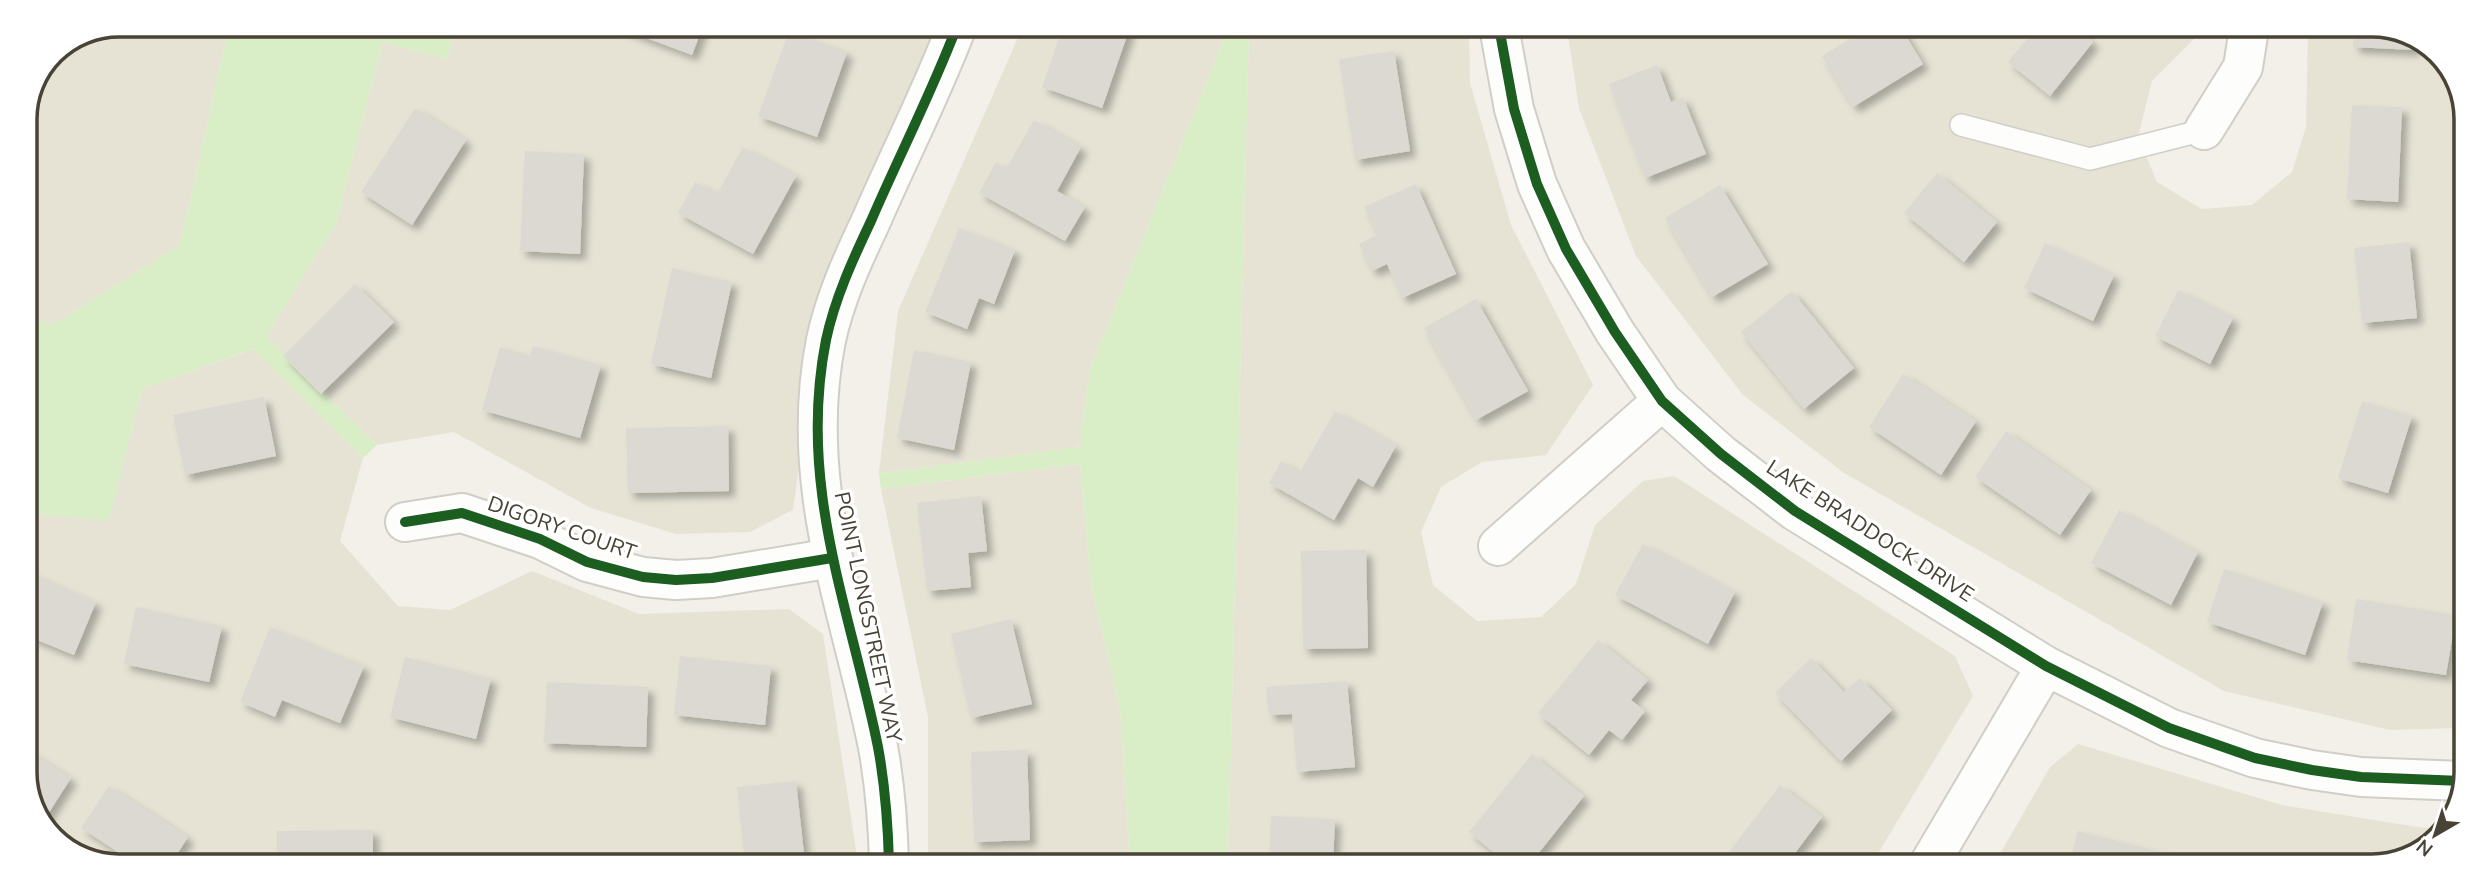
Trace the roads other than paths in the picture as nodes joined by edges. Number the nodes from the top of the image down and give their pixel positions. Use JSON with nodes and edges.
{"nodes":[{"id":1,"x":952,"y":37,"type":"edge"},
{"id":2,"x":1501,"y":37,"type":"edge"},
{"id":3,"x":2248,"y":37,"type":"edge"},
{"id":4,"x":1961,"y":125,"type":"dead end"},
{"id":5,"x":2204,"y":131,"type":"joint"},
{"id":6,"x":1662,"y":401,"type":"junction"},
{"id":7,"x":405,"y":522,"type":"dead end"},
{"id":8,"x":1498,"y":546,"type":"dead end"},
{"id":9,"x":832,"y":558,"type":"junction"},
{"id":10,"x":2046,"y":666,"type":"junction"},
{"id":11,"x":2454,"y":781,"type":"edge"},
{"id":12,"x":889,"y":854,"type":"edge"},
{"id":13,"x":1935,"y":854,"type":"edge"}],
"edges":[{"from":1,"to":9,"type":"street","name":"POINT LONGSTREET WAY"},
{"from":2,"to":6,"type":"street","name":"LAKE BRADDOCK DRIVE"},
{"from":3,"to":5,"type":"street"},
{"from":4,"to":5,"type":"lane"},
{"from":6,"to":8,"type":"street"},
{"from":6,"to":10,"type":"street","name":"LAKE BRADDOCK DRIVE"},
{"from":7,"to":9,"type":"street","name":"DIGORY COURT"},
{"from":9,"to":12,"type":"street","name":"POINT LONGSTREET WAY"},
{"from":10,"to":11,"type":"street","name":"LAKE BRADDOCK DRIVE"},
{"from":10,"to":13,"type":"street"}]}
